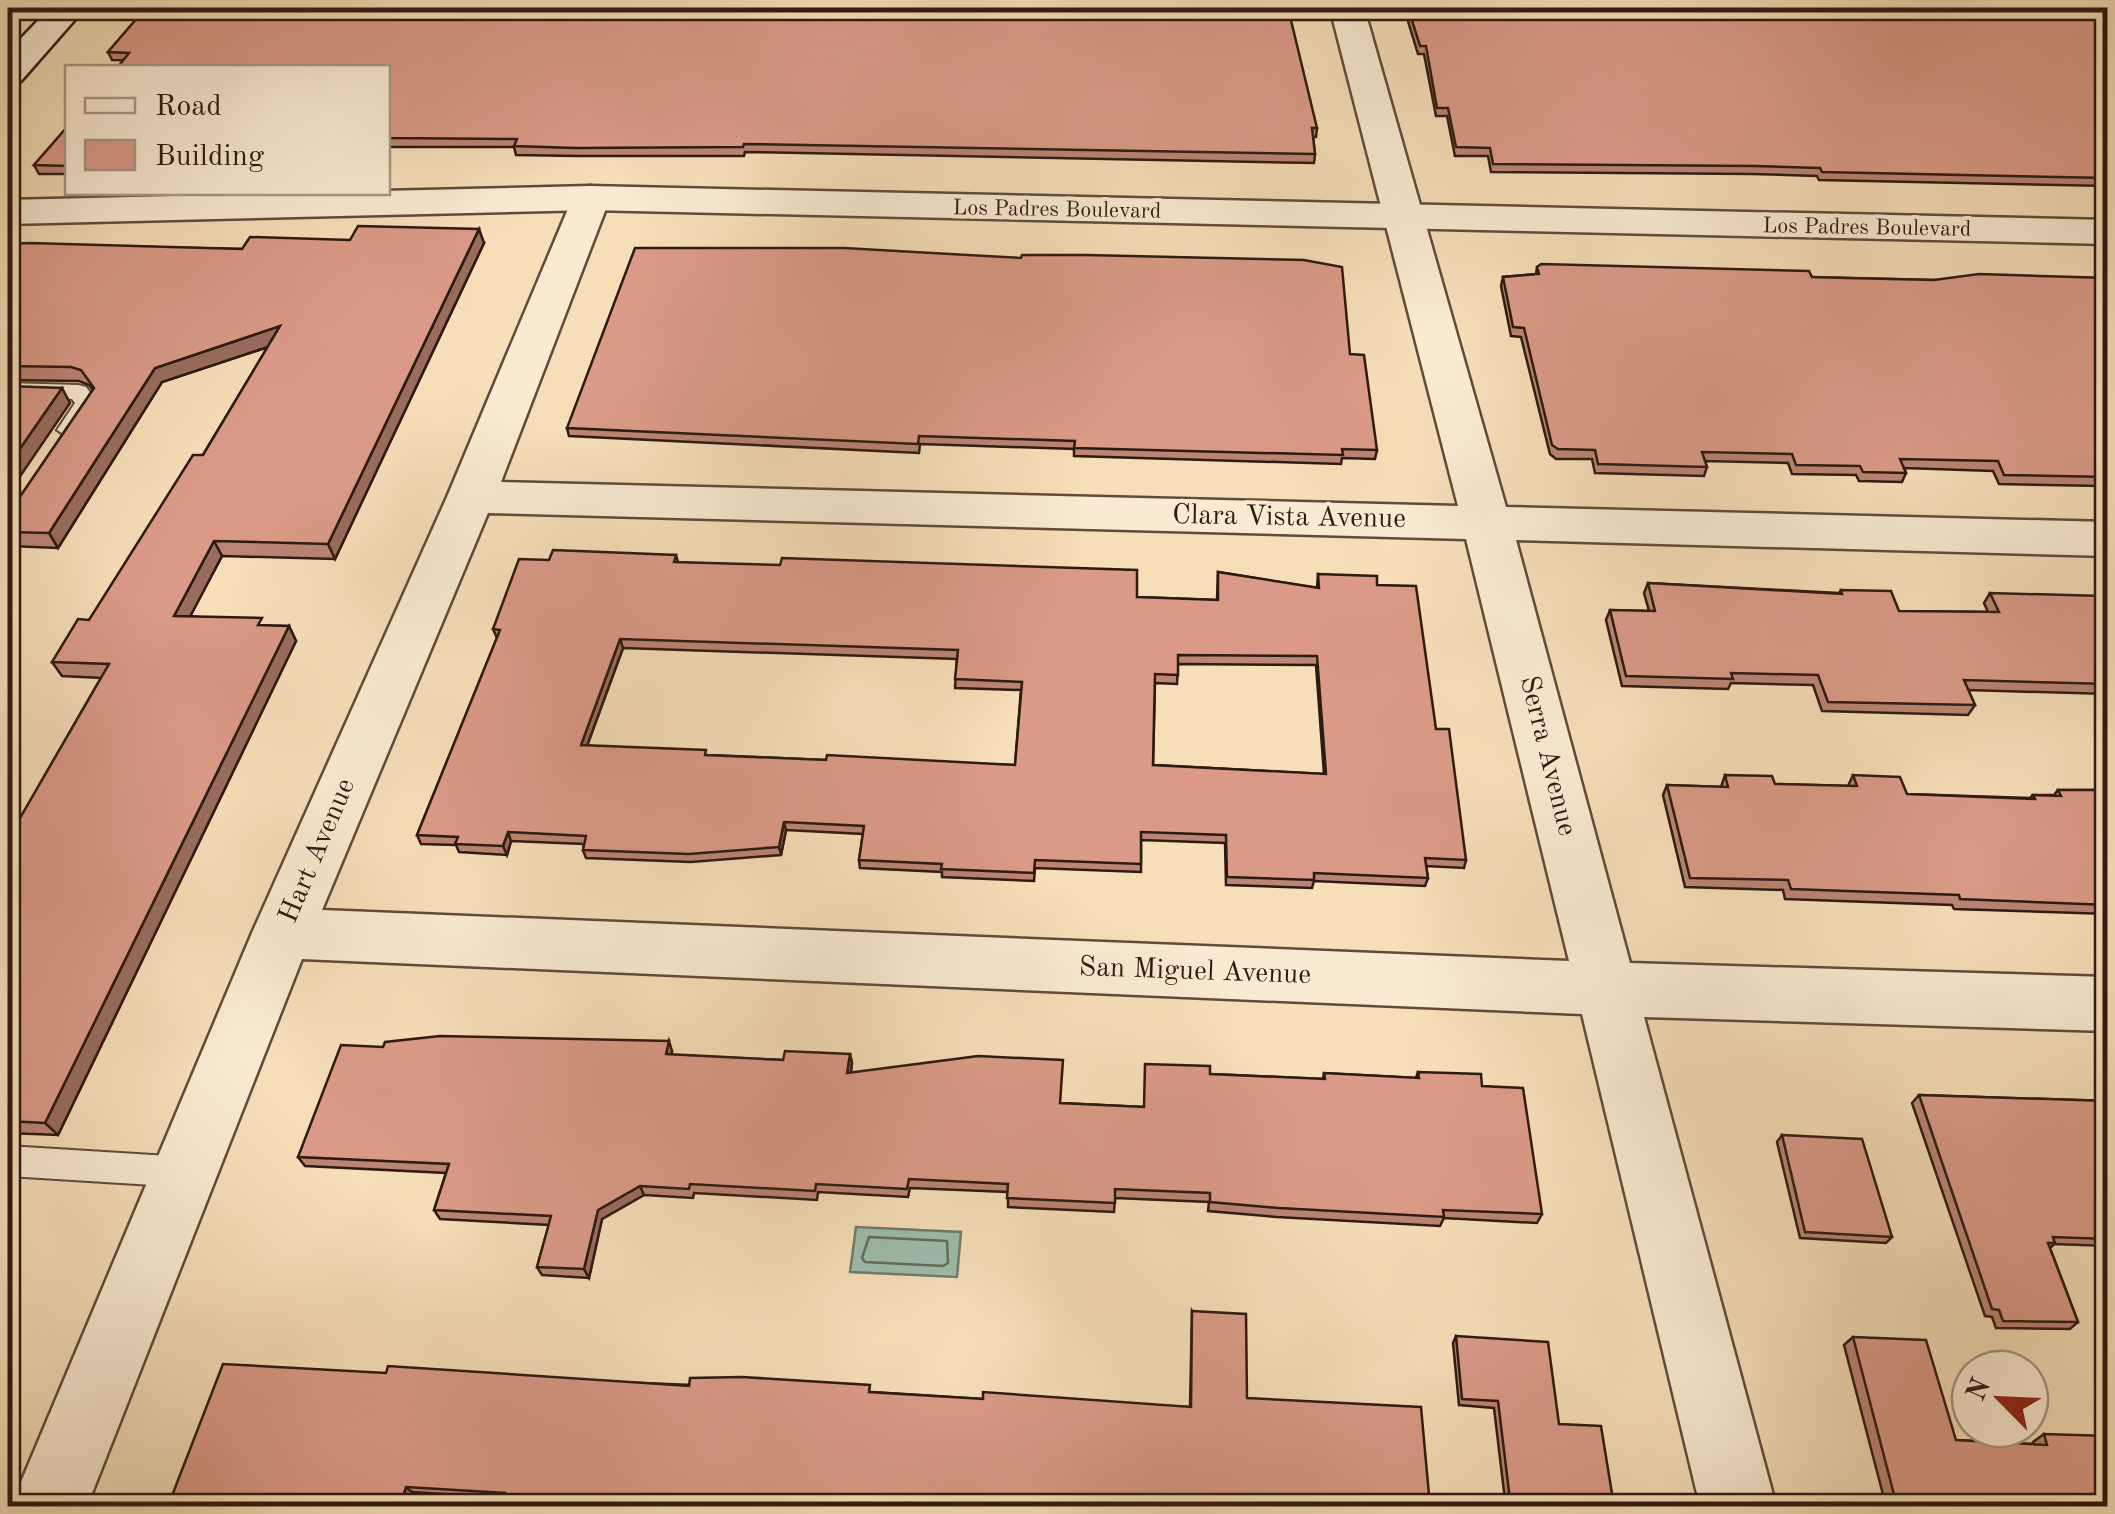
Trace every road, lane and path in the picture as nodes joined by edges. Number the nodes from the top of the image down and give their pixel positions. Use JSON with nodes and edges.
{"nodes":[{"id":1,"x":68,"y":8,"type":"edge"},
{"id":2,"x":1347,"y":8,"type":"edge"},
{"id":3,"x":1747,"y":8,"type":"edge"},
{"id":4,"x":2108,"y":13,"type":"edge"},
{"id":5,"x":8,"y":73,"type":"edge"},
{"id":6,"x":590,"y":198,"type":"junction"},
{"id":7,"x":8,"y":212,"type":"edge"},
{"id":8,"x":1405,"y":219,"type":"junction"},
{"id":9,"x":2108,"y":232,"type":"edge"},
{"id":10,"x":8,"y":390,"type":"edge"},
{"id":11,"x":53,"y":452,"type":"edge"},
{"id":12,"x":471,"y":497,"type":"junction"},
{"id":13,"x":1488,"y":523,"type":"junction"},
{"id":14,"x":2108,"y":539,"type":"edge"},
{"id":15,"x":282,"y":932,"type":"junction"},
{"id":16,"x":1605,"y":990,"type":"junction"},
{"id":17,"x":2108,"y":1004,"type":"edge"},
{"id":18,"x":8,"y":1161,"type":"edge"},
{"id":19,"x":185,"y":1172,"type":"junction"},
{"id":20,"x":49,"y":1506,"type":"edge"},
{"id":21,"x":1738,"y":1506,"type":"edge"}],
"edges":[{"from":1,"to":5,"type":"street"},
{"from":2,"to":8,"type":"street","name":"Serra Avenue"},
{"from":3,"to":4,"type":"street"},
{"from":6,"to":7,"type":"street","name":"Los Padres Boulevard"},
{"from":6,"to":8,"type":"street","name":"Los Padres Boulevard"},
{"from":6,"to":12,"type":"street","name":"Hart Avenue"},
{"from":8,"to":9,"type":"street","name":"Los Padres Boulevard"},
{"from":8,"to":13,"type":"street","name":"Serra Avenue"},
{"from":10,"to":11,"type":"lane"},
{"from":12,"to":13,"type":"street","name":"Clara Vista Avenue"},
{"from":12,"to":15,"type":"street","name":"Hart Avenue"},
{"from":13,"to":14,"type":"street","name":"Clara Vista Avenue"},
{"from":13,"to":16,"type":"street","name":"Serra Avenue"},
{"from":15,"to":16,"type":"street","name":"San Miguel Avenue"},
{"from":15,"to":19,"type":"street","name":"Hart Avenue"},
{"from":16,"to":17,"type":"street","name":"San Miguel Avenue"},
{"from":16,"to":21,"type":"street","name":"Serra Avenue"},
{"from":18,"to":19,"type":"lane"},
{"from":19,"to":20,"type":"street","name":"Hart Avenue"}]}
